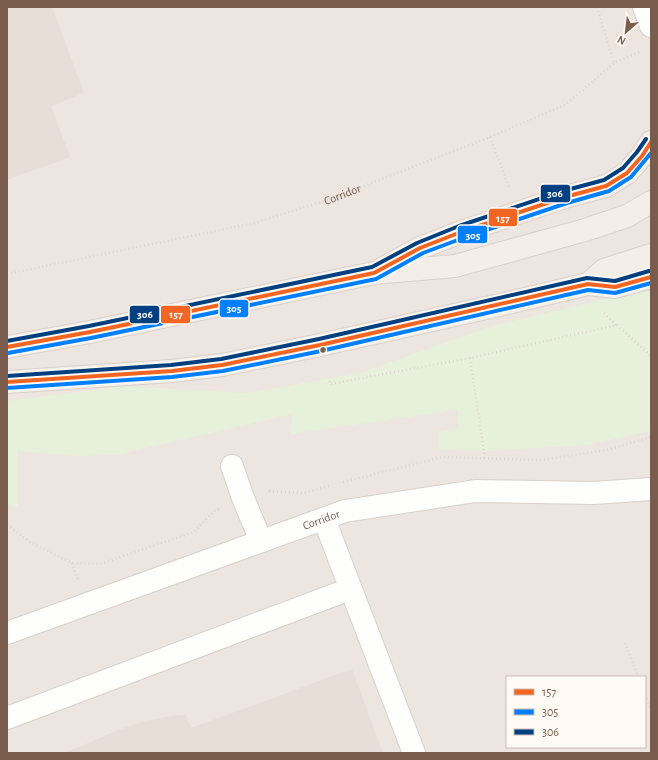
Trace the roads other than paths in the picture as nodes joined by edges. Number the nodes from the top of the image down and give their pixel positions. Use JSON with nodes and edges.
{"nodes":[{"id":1,"x":644,"y":7,"type":"edge"},
{"id":2,"x":651,"y":26,"type":"edge"},
{"id":3,"x":647,"y":149,"type":"edge"},
{"id":4,"x":651,"y":202,"type":"edge"},
{"id":5,"x":651,"y":255,"type":"edge"},
{"id":6,"x":374,"y":273,"type":"junction"},
{"id":7,"x":651,"y":277,"type":"edge"},
{"id":8,"x":588,"y":284,"type":"junction"},
{"id":9,"x":7,"y":346,"type":"edge"},
{"id":10,"x":7,"y":382,"type":"edge"},
{"id":11,"x":232,"y":466,"type":"dead end"},
{"id":12,"x":651,"y":489,"type":"edge"},
{"id":13,"x":324,"y":519,"type":"junction"},
{"id":14,"x":261,"y":541,"type":"junction"},
{"id":15,"x":350,"y":589,"type":"junction"},
{"id":16,"x":7,"y":633,"type":"edge"},
{"id":17,"x":7,"y":718,"type":"edge"},
{"id":18,"x":414,"y":753,"type":"edge"}],
"edges":[{"from":1,"to":2,"type":"street"},
{"from":3,"to":6,"type":"main road"},
{"from":4,"to":6,"type":"main road"},
{"from":5,"to":8,"type":"main road"},
{"from":6,"to":9,"type":"main road"},
{"from":7,"to":8,"type":"main road"},
{"from":8,"to":10,"type":"main road"},
{"from":11,"to":14,"type":"street"},
{"from":12,"to":13,"type":"street","name":"Corridor"},
{"from":13,"to":14,"type":"street","name":"Corridor"},
{"from":13,"to":15,"type":"street"},
{"from":14,"to":16,"type":"street","name":"Corridor"},
{"from":15,"to":17,"type":"street"},
{"from":15,"to":18,"type":"street"}]}
